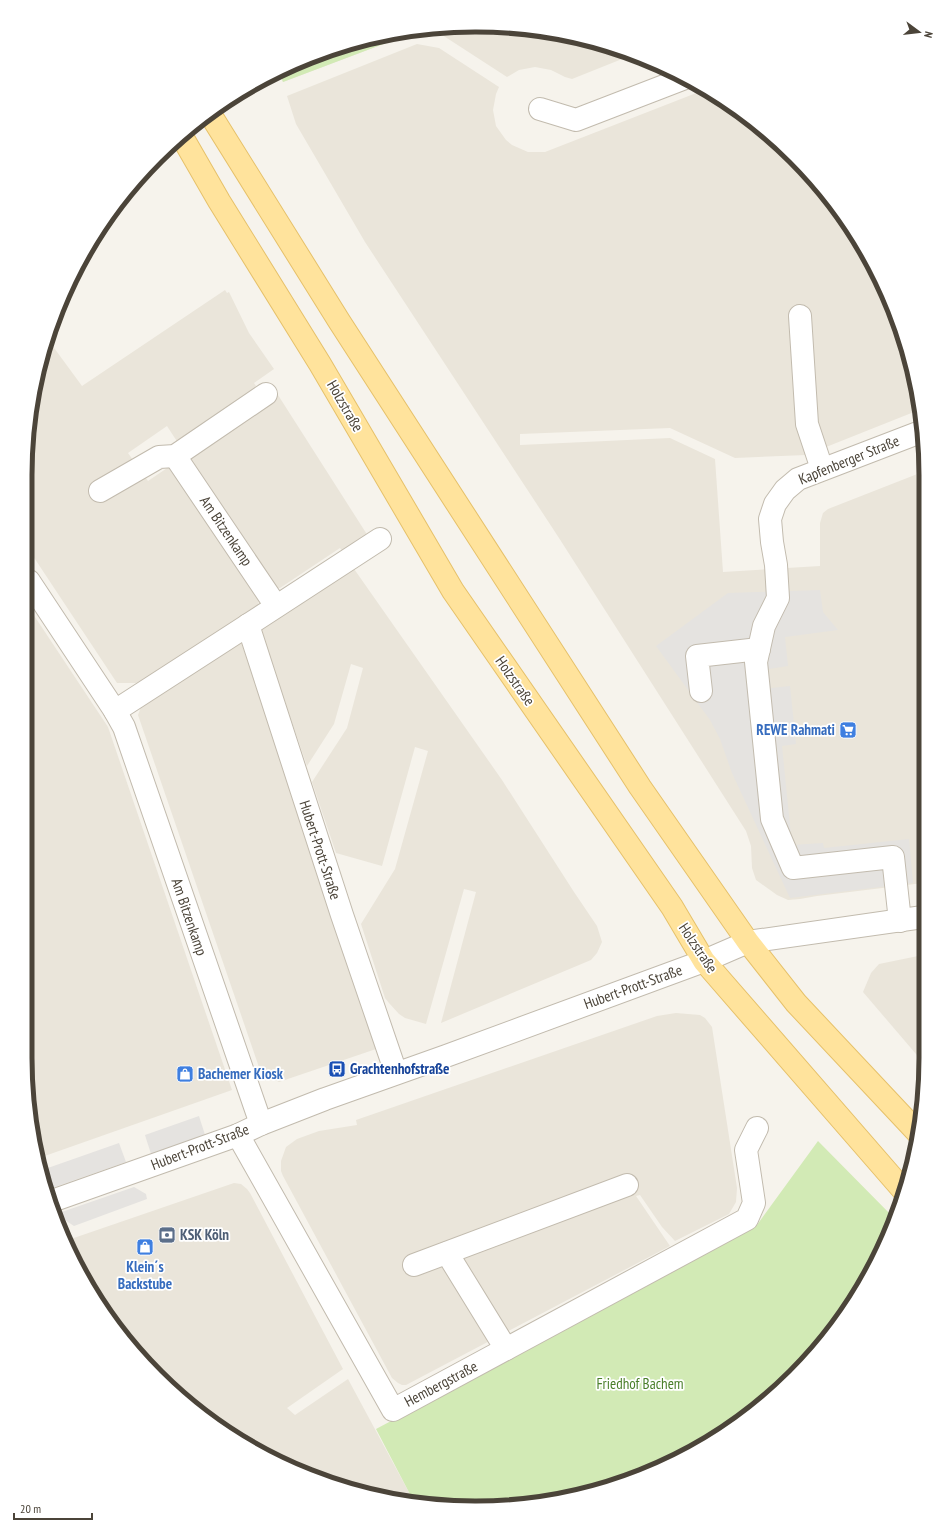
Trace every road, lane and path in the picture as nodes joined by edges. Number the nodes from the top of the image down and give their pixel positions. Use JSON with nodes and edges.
{"nodes":[{"id":1,"x":678,"y":81,"type":"edge"},
{"id":2,"x":540,"y":109,"type":"dead end"},
{"id":3,"x":213,"y":119,"type":"edge"},
{"id":4,"x":184,"y":141,"type":"edge"},
{"id":5,"x":800,"y":316,"type":"dead end"},
{"id":6,"x":266,"y":394,"type":"dead end"},
{"id":7,"x":917,"y":433,"type":"edge"},
{"id":8,"x":176,"y":456,"type":"junction"},
{"id":9,"x":822,"y":469,"type":"junction"},
{"id":10,"x":100,"y":490,"type":"dead end"},
{"id":11,"x":380,"y":539,"type":"dead end"},
{"id":12,"x":32,"y":586,"type":"edge"},
{"id":13,"x":276,"y":606,"type":"junction"},
{"id":14,"x":248,"y":625,"type":"junction"},
{"id":15,"x":759,"y":649,"type":"junction"},
{"id":16,"x":700,"y":691,"type":"dead end"},
{"id":17,"x":115,"y":711,"type":"junction"},
{"id":18,"x":919,"y":918,"type":"edge"},
{"id":19,"x":900,"y":921,"type":"junction"},
{"id":20,"x":748,"y":942,"type":"junction"},
{"id":21,"x":704,"y":961,"type":"junction"},
{"id":22,"x":396,"y":1073,"type":"junction"},
{"id":23,"x":260,"y":1124,"type":"junction"},
{"id":24,"x":757,"y":1128,"type":"dead end"},
{"id":25,"x":913,"y":1128,"type":"edge"},
{"id":26,"x":238,"y":1134,"type":"junction"},
{"id":27,"x":626,"y":1185,"type":"dead end"},
{"id":28,"x":899,"y":1187,"type":"edge"},
{"id":29,"x":56,"y":1200,"type":"edge"},
{"id":30,"x":447,"y":1253,"type":"junction"},
{"id":31,"x":414,"y":1265,"type":"dead end"},
{"id":32,"x":506,"y":1349,"type":"junction"}],
"edges":[{"from":1,"to":2,"type":"street"},
{"from":3,"to":20,"type":"main road"},
{"from":4,"to":21,"type":"main road","name":"Holzstraße"},
{"from":5,"to":9,"type":"street"},
{"from":6,"to":8,"type":"street"},
{"from":7,"to":9,"type":"street","name":"Kapfenberger Straße"},
{"from":8,"to":10,"type":"street"},
{"from":8,"to":13,"type":"street","name":"Am Bitzenkamp"},
{"from":9,"to":15,"type":"street","name":"Kapfenberger Straße"},
{"from":11,"to":13,"type":"street"},
{"from":12,"to":17,"type":"street","name":"Am Bitzenkamp"},
{"from":13,"to":14,"type":"street"},
{"from":14,"to":17,"type":"street"},
{"from":14,"to":22,"type":"street","name":"Hubert-Prott-Straße"},
{"from":15,"to":16,"type":"street"},
{"from":15,"to":19,"type":"street","name":"Kapfenberger Straße"},
{"from":17,"to":23,"type":"street","name":"Am Bitzenkamp"},
{"from":18,"to":19,"type":"street","name":"Hubert-Prott-Straße"},
{"from":19,"to":20,"type":"street","name":"Hubert-Prott-Straße"},
{"from":20,"to":21,"type":"street","name":"Hubert-Prott-Straße"},
{"from":20,"to":25,"type":"main road"},
{"from":21,"to":22,"type":"street","name":"Hubert-Prott-Straße"},
{"from":21,"to":28,"type":"main road","name":"Holzstraße"},
{"from":22,"to":23,"type":"street","name":"Hubert-Prott-Straße"},
{"from":23,"to":26,"type":"street","name":"Hubert-Prott-Straße"},
{"from":24,"to":32,"type":"street","name":"Hembergstraße"},
{"from":26,"to":29,"type":"street","name":"Hubert-Prott-Straße"},
{"from":26,"to":32,"type":"street","name":"Hembergstraße"},
{"from":27,"to":30,"type":"street"},
{"from":30,"to":31,"type":"street"},
{"from":30,"to":32,"type":"street"}]}
